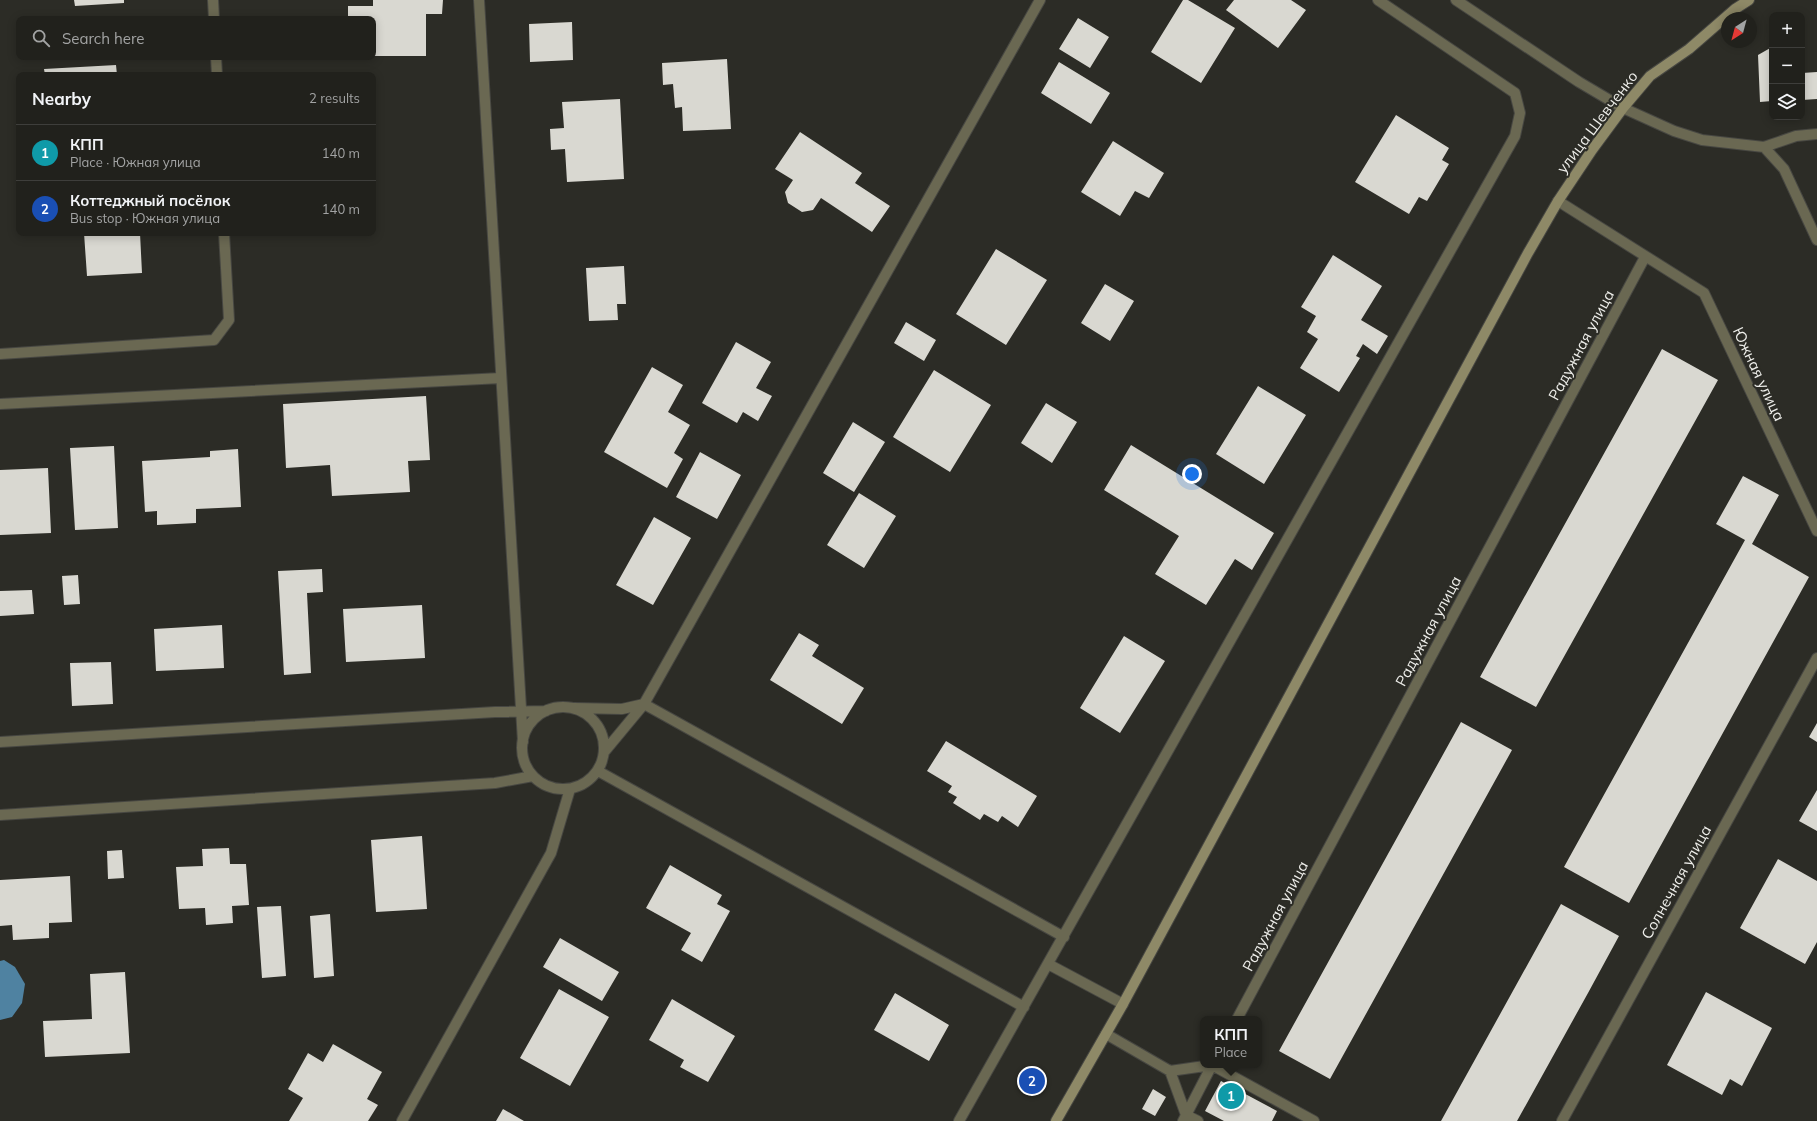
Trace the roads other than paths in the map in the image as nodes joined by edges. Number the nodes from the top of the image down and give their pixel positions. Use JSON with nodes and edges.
{"nodes":[{"id":1,"x":213,"y":0,"type":"edge"},
{"id":2,"x":479,"y":0,"type":"edge"},
{"id":3,"x":1040,"y":0,"type":"edge"},
{"id":4,"x":1378,"y":0,"type":"edge"},
{"id":5,"x":1456,"y":0,"type":"edge"},
{"id":6,"x":1749,"y":0,"type":"edge"},
{"id":7,"x":214,"y":16,"type":"edge"},
{"id":8,"x":216,"y":60,"type":"edge"},
{"id":9,"x":217,"y":72,"type":"edge"},
{"id":10,"x":1623,"y":108,"type":"junction"},
{"id":11,"x":1817,"y":134,"type":"edge"},
{"id":12,"x":1764,"y":147,"type":"junction"},
{"id":13,"x":1558,"y":201,"type":"junction"},
{"id":14,"x":224,"y":236,"type":"edge"},
{"id":15,"x":1817,"y":240,"type":"edge"},
{"id":16,"x":1645,"y":257,"type":"junction"},
{"id":17,"x":0,"y":354,"type":"edge"},
{"id":18,"x":501,"y":378,"type":"junction"},
{"id":19,"x":0,"y":404,"type":"edge"},
{"id":20,"x":1817,"y":531,"type":"edge"},
{"id":21,"x":1817,"y":658,"type":"edge"},
{"id":22,"x":644,"y":704,"type":"junction"},
{"id":23,"x":574,"y":708,"type":"junction"},
{"id":24,"x":521,"y":711,"type":"junction"},
{"id":25,"x":546,"y":711,"type":"junction"},
{"id":26,"x":0,"y":742,"type":"edge"},
{"id":27,"x":522,"y":742,"type":"junction"},
{"id":28,"x":605,"y":751,"type":"junction"},
{"id":29,"x":598,"y":771,"type":"junction"},
{"id":30,"x":533,"y":776,"type":"junction"},
{"id":31,"x":570,"y":789,"type":"junction"},
{"id":32,"x":0,"y":815,"type":"edge"},
{"id":33,"x":1064,"y":937,"type":"junction"},
{"id":34,"x":1048,"y":964,"type":"junction"},
{"id":35,"x":1123,"y":1004,"type":"junction"},
{"id":36,"x":1024,"y":1007,"type":"junction"},
{"id":37,"x":1239,"y":1016,"type":"edge"},
{"id":38,"x":1106,"y":1034,"type":"junction"},
{"id":39,"x":1200,"y":1067,"type":"edge"},
{"id":40,"x":1210,"y":1068,"type":"edge"},
{"id":41,"x":1217,"y":1068,"type":"edge"},
{"id":42,"x":1170,"y":1071,"type":"junction"},
{"id":43,"x":1185,"y":1118,"type":"edge"},
{"id":44,"x":402,"y":1121,"type":"edge"},
{"id":45,"x":959,"y":1121,"type":"edge"},
{"id":46,"x":1056,"y":1121,"type":"edge"},
{"id":47,"x":1198,"y":1121,"type":"edge"},
{"id":48,"x":1314,"y":1121,"type":"edge"},
{"id":49,"x":1562,"y":1121,"type":"edge"}],
"edges":[{"from":1,"to":7,"type":"street"},
{"from":2,"to":18,"type":"street"},
{"from":3,"to":22,"type":"street"},
{"from":4,"to":33,"type":"street"},
{"from":5,"to":10,"type":"street"},
{"from":6,"to":10,"type":"main road","name":"улица Шевченко"},
{"from":8,"to":9,"type":"street"},
{"from":10,"to":12,"type":"street"},
{"from":10,"to":13,"type":"main road","name":"улица Шевченко"},
{"from":11,"to":12,"type":"street"},
{"from":12,"to":15,"type":"street"},
{"from":13,"to":16,"type":"street","name":"Южная улица"},
{"from":13,"to":35,"type":"main road","name":"улица Шевченко"},
{"from":14,"to":17,"type":"street"},
{"from":16,"to":20,"type":"street","name":"Южная улица"},
{"from":16,"to":37,"type":"street","name":"Радужная улица"},
{"from":18,"to":19,"type":"street"},
{"from":18,"to":24,"type":"street"},
{"from":21,"to":49,"type":"street","name":"Солнечная улица"},
{"from":22,"to":23,"type":"street"},
{"from":22,"to":28,"type":"street"},
{"from":22,"to":33,"type":"street"},
{"from":23,"to":25,"type":"street"},
{"from":23,"to":28,"type":"street"},
{"from":24,"to":25,"type":"street"},
{"from":24,"to":26,"type":"street"},
{"from":24,"to":27,"type":"street"},
{"from":25,"to":27,"type":"street"},
{"from":27,"to":30,"type":"street"},
{"from":28,"to":29,"type":"street"},
{"from":29,"to":31,"type":"street"},
{"from":29,"to":36,"type":"street"},
{"from":30,"to":31,"type":"street"},
{"from":30,"to":32,"type":"street"},
{"from":31,"to":44,"type":"street"},
{"from":33,"to":34,"type":"street"},
{"from":34,"to":35,"type":"street"},
{"from":34,"to":36,"type":"street"},
{"from":35,"to":38,"type":"main road","name":"улица Шевченко"},
{"from":36,"to":45,"type":"street"},
{"from":38,"to":42,"type":"street"},
{"from":38,"to":46,"type":"main road","name":"улица Шевченко"},
{"from":39,"to":42,"type":"street"},
{"from":40,"to":43,"type":"street"},
{"from":41,"to":48,"type":"street"},
{"from":42,"to":43,"type":"street"},
{"from":43,"to":47,"type":"street"}]}
